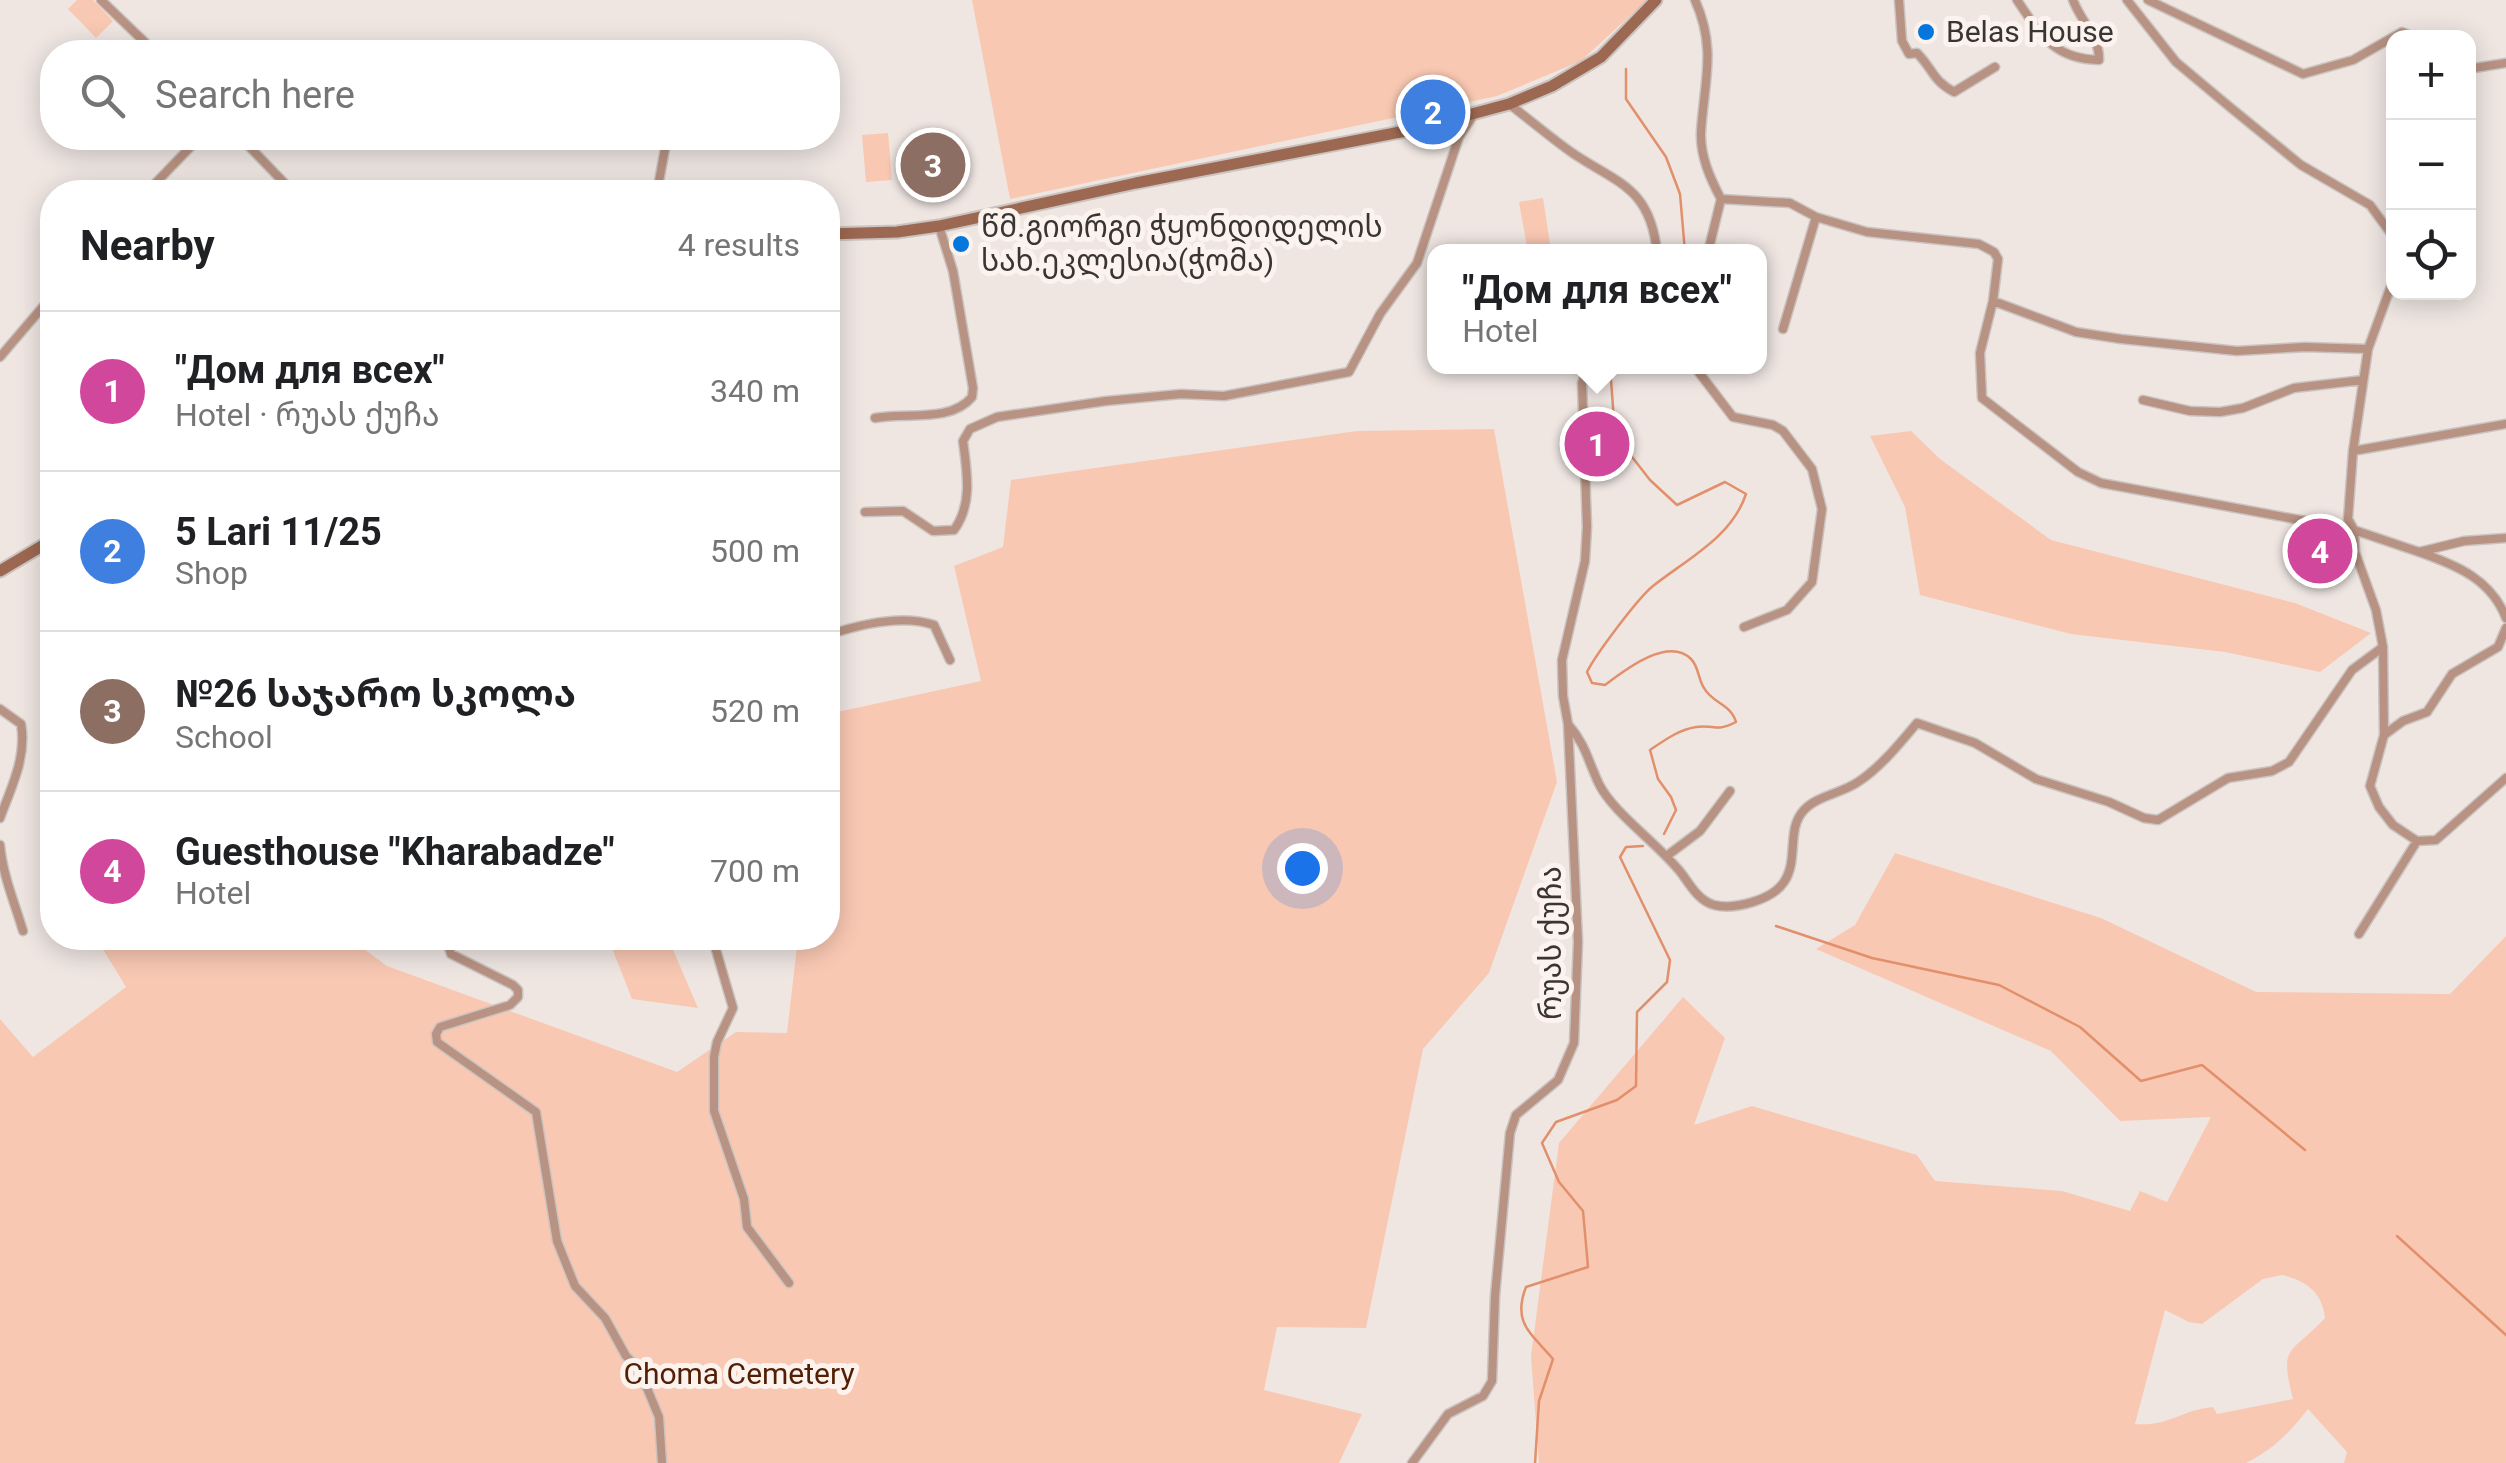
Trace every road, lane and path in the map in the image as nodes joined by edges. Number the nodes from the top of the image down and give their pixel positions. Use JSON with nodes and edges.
{"nodes":[{"id":1,"x":101,"y":0,"type":"edge"},
{"id":2,"x":1656,"y":0,"type":"edge"},
{"id":3,"x":1695,"y":0,"type":"edge"},
{"id":4,"x":1899,"y":0,"type":"edge"},
{"id":5,"x":2016,"y":0,"type":"edge"},
{"id":6,"x":2073,"y":0,"type":"edge"},
{"id":7,"x":2128,"y":0,"type":"edge"},
{"id":8,"x":2148,"y":0,"type":"edge"},
{"id":9,"x":143,"y":40,"type":"edge"},
{"id":10,"x":2386,"y":41,"type":"edge"},
{"id":11,"x":2506,"y":64,"type":"edge"},
{"id":12,"x":1995,"y":67,"type":"dead end"},
{"id":13,"x":2476,"y":68,"type":"edge"},
{"id":14,"x":1509,"y":104,"type":"junction"},
{"id":15,"x":1474,"y":114,"type":"junction"},
{"id":16,"x":187,"y":150,"type":"edge"},
{"id":17,"x":254,"y":150,"type":"edge"},
{"id":18,"x":665,"y":150,"type":"edge"},
{"id":19,"x":159,"y":180,"type":"edge"},
{"id":20,"x":282,"y":180,"type":"edge"},
{"id":21,"x":659,"y":180,"type":"edge"},
{"id":22,"x":1721,"y":199,"type":"junction"},
{"id":23,"x":1816,"y":217,"type":"junction"},
{"id":24,"x":939,"y":226,"type":"junction"},
{"id":25,"x":2386,"y":227,"type":"edge"},
{"id":26,"x":840,"y":234,"type":"edge"},
{"id":27,"x":1656,"y":244,"type":"edge"},
{"id":28,"x":1710,"y":244,"type":"edge"},
{"id":29,"x":2386,"y":300,"type":"edge"},
{"id":30,"x":1992,"y":301,"type":"junction"},
{"id":31,"x":40,"y":310,"type":"edge"},
{"id":32,"x":1783,"y":329,"type":"dead end"},
{"id":33,"x":2368,"y":349,"type":"junction"},
{"id":34,"x":0,"y":357,"type":"edge"},
{"id":35,"x":1585,"y":374,"type":"edge"},
{"id":36,"x":1700,"y":374,"type":"edge"},
{"id":37,"x":2363,"y":380,"type":"junction"},
{"id":38,"x":2144,"y":400,"type":"dead end"},
{"id":39,"x":876,"y":418,"type":"dead end"},
{"id":40,"x":2506,"y":424,"type":"edge"},
{"id":41,"x":2353,"y":451,"type":"junction"},
{"id":42,"x":865,"y":512,"type":"dead end"},
{"id":43,"x":2354,"y":530,"type":"junction"},
{"id":44,"x":2506,"y":538,"type":"edge"},
{"id":45,"x":40,"y":547,"type":"edge"},
{"id":46,"x":2418,"y":552,"type":"junction"},
{"id":47,"x":0,"y":571,"type":"edge"},
{"id":48,"x":2506,"y":618,"type":"edge"},
{"id":49,"x":1744,"y":627,"type":"dead end"},
{"id":50,"x":2506,"y":628,"type":"edge"},
{"id":51,"x":840,"y":631,"type":"edge"},
{"id":52,"x":2383,"y":646,"type":"junction"},
{"id":53,"x":950,"y":660,"type":"dead end"},
{"id":54,"x":0,"y":708,"type":"edge"},
{"id":55,"x":1568,"y":724,"type":"junction"},
{"id":56,"x":2384,"y":735,"type":"junction"},
{"id":57,"x":2506,"y":778,"type":"edge"},
{"id":58,"x":1730,"y":791,"type":"dead end"},
{"id":59,"x":0,"y":818,"type":"edge"},
{"id":60,"x":2417,"y":841,"type":"junction"},
{"id":61,"x":0,"y":845,"type":"edge"},
{"id":62,"x":1668,"y":854,"type":"junction"},
{"id":63,"x":23,"y":930,"type":"dead end"},
{"id":64,"x":2359,"y":934,"type":"dead end"},
{"id":65,"x":450,"y":950,"type":"edge"},
{"id":66,"x":716,"y":950,"type":"edge"},
{"id":67,"x":789,"y":1283,"type":"dead end"},
{"id":68,"x":662,"y":1463,"type":"edge"},
{"id":69,"x":1412,"y":1463,"type":"edge"}],
"edges":[{"from":1,"to":9,"type":"street"},
{"from":2,"to":14,"type":"main road"},
{"from":3,"to":22,"type":"street"},
{"from":4,"to":12,"type":"street"},
{"from":5,"to":6,"type":"street"},
{"from":7,"to":25,"type":"street"},
{"from":8,"to":10,"type":"street"},
{"from":11,"to":13,"type":"street"},
{"from":14,"to":15,"type":"main road"},
{"from":14,"to":27,"type":"street"},
{"from":15,"to":24,"type":"main road"},
{"from":15,"to":42,"type":"street"},
{"from":16,"to":19,"type":"street"},
{"from":17,"to":20,"type":"street"},
{"from":18,"to":21,"type":"street"},
{"from":22,"to":23,"type":"street"},
{"from":22,"to":28,"type":"street"},
{"from":23,"to":30,"type":"street"},
{"from":23,"to":32,"type":"street"},
{"from":24,"to":26,"type":"main road"},
{"from":24,"to":39,"type":"street"},
{"from":29,"to":33,"type":"street"},
{"from":30,"to":33,"type":"street"},
{"from":30,"to":43,"type":"street"},
{"from":31,"to":34,"type":"street"},
{"from":33,"to":37,"type":"street"},
{"from":35,"to":55,"type":"street","name":"რუას ქუჩა"},
{"from":36,"to":49,"type":"street"},
{"from":37,"to":38,"type":"street"},
{"from":37,"to":41,"type":"street"},
{"from":40,"to":41,"type":"street"},
{"from":41,"to":43,"type":"street"},
{"from":43,"to":46,"type":"street"},
{"from":43,"to":52,"type":"street"},
{"from":44,"to":46,"type":"street"},
{"from":45,"to":47,"type":"main road"},
{"from":46,"to":48,"type":"street"},
{"from":50,"to":56,"type":"street"},
{"from":51,"to":53,"type":"street"},
{"from":52,"to":56,"type":"street"},
{"from":52,"to":62,"type":"street"},
{"from":54,"to":59,"type":"street"},
{"from":55,"to":62,"type":"street"},
{"from":55,"to":69,"type":"street","name":"რუას ქუჩა"},
{"from":56,"to":60,"type":"street"},
{"from":57,"to":60,"type":"street"},
{"from":58,"to":62,"type":"street"},
{"from":60,"to":64,"type":"street"},
{"from":61,"to":63,"type":"street"},
{"from":65,"to":68,"type":"street"},
{"from":66,"to":67,"type":"street"}]}
